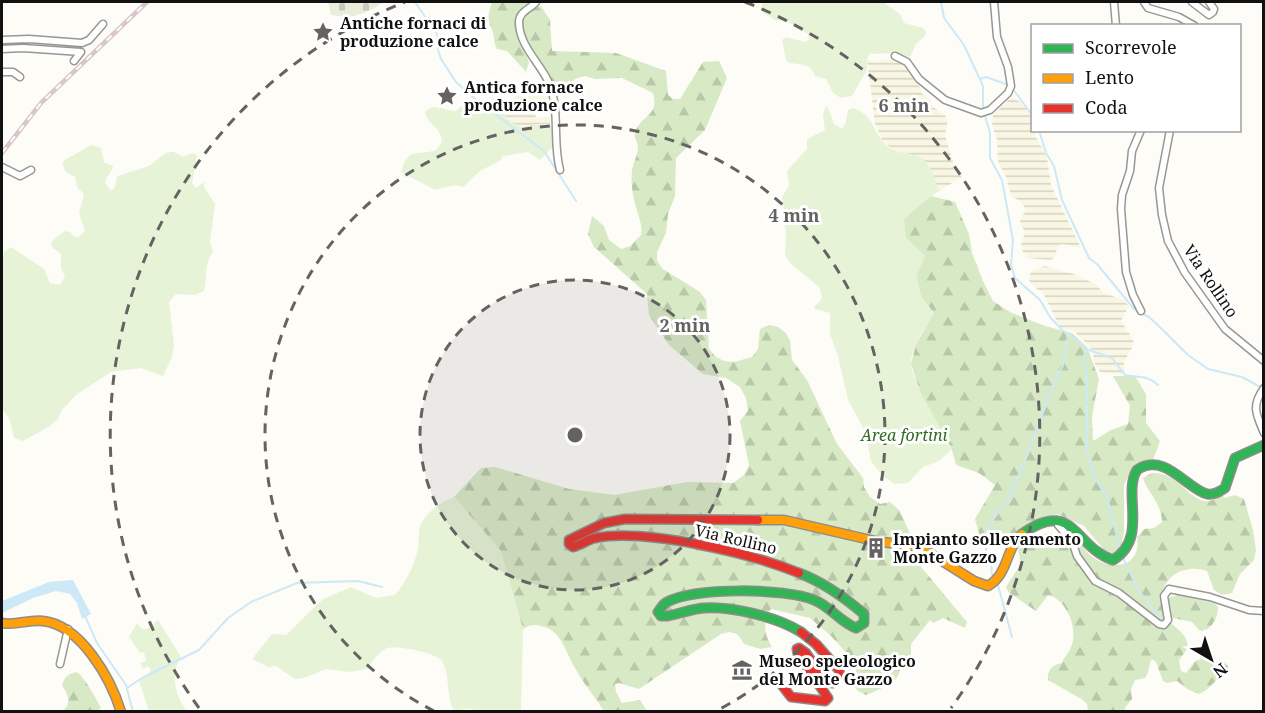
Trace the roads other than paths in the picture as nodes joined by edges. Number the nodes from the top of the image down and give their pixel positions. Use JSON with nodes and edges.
{"nodes":[{"id":1,"x":536,"y":2,"type":"edge"},
{"id":2,"x":994,"y":2,"type":"edge"},
{"id":3,"x":1114,"y":2,"type":"edge"},
{"id":4,"x":1144,"y":2,"type":"edge"},
{"id":5,"x":1192,"y":2,"type":"edge"},
{"id":6,"x":1209,"y":2,"type":"edge"},
{"id":7,"x":103,"y":24,"type":"dead end"},
{"id":8,"x":1116,"y":24,"type":"edge"},
{"id":9,"x":1191,"y":24,"type":"edge"},
{"id":10,"x":2,"y":40,"type":"edge"},
{"id":11,"x":2,"y":49,"type":"edge"},
{"id":12,"x":895,"y":56,"type":"dead end"},
{"id":13,"x":74,"y":61,"type":"dead end"},
{"id":14,"x":2,"y":72,"type":"edge"},
{"id":15,"x":20,"y":77,"type":"dead end"},
{"id":16,"x":1140,"y":132,"type":"edge"},
{"id":17,"x":1170,"y":132,"type":"edge"},
{"id":18,"x":2,"y":167,"type":"edge"},
{"id":19,"x":31,"y":170,"type":"dead end"},
{"id":20,"x":560,"y":170,"type":"dead end"},
{"id":21,"x":1142,"y":311,"type":"dead end"},
{"id":22,"x":1263,"y":361,"type":"edge"},
{"id":23,"x":1263,"y":388,"type":"edge"},
{"id":24,"x":1263,"y":433,"type":"edge"},
{"id":25,"x":1263,"y":445,"type":"edge"},
{"id":26,"x":1057,"y":520,"type":"junction"},
{"id":27,"x":1263,"y":611,"type":"edge"},
{"id":28,"x":2,"y":623,"type":"edge"},
{"id":29,"x":68,"y":629,"type":"junction"},
{"id":30,"x":60,"y":664,"type":"dead end"},
{"id":31,"x":768,"y":680,"type":"dead end"},
{"id":32,"x":121,"y":711,"type":"edge"}],
"edges":[{"from":1,"to":20,"type":"street"},
{"from":2,"to":12,"type":"street"},
{"from":3,"to":8,"type":"street"},
{"from":4,"to":9,"type":"street"},
{"from":5,"to":6,"type":"street"},
{"from":7,"to":10,"type":"street"},
{"from":11,"to":13,"type":"street"},
{"from":14,"to":15,"type":"street"},
{"from":16,"to":21,"type":"street"},
{"from":17,"to":22,"type":"street","name":"Via Rollino"},
{"from":18,"to":19,"type":"street"},
{"from":23,"to":24,"type":"street"},
{"from":25,"to":26,"type":"street"},
{"from":26,"to":27,"type":"street"},
{"from":26,"to":31,"type":"street","name":"Via Rollino"},
{"from":28,"to":29,"type":"street"},
{"from":29,"to":30,"type":"street"},
{"from":29,"to":32,"type":"street"}]}
